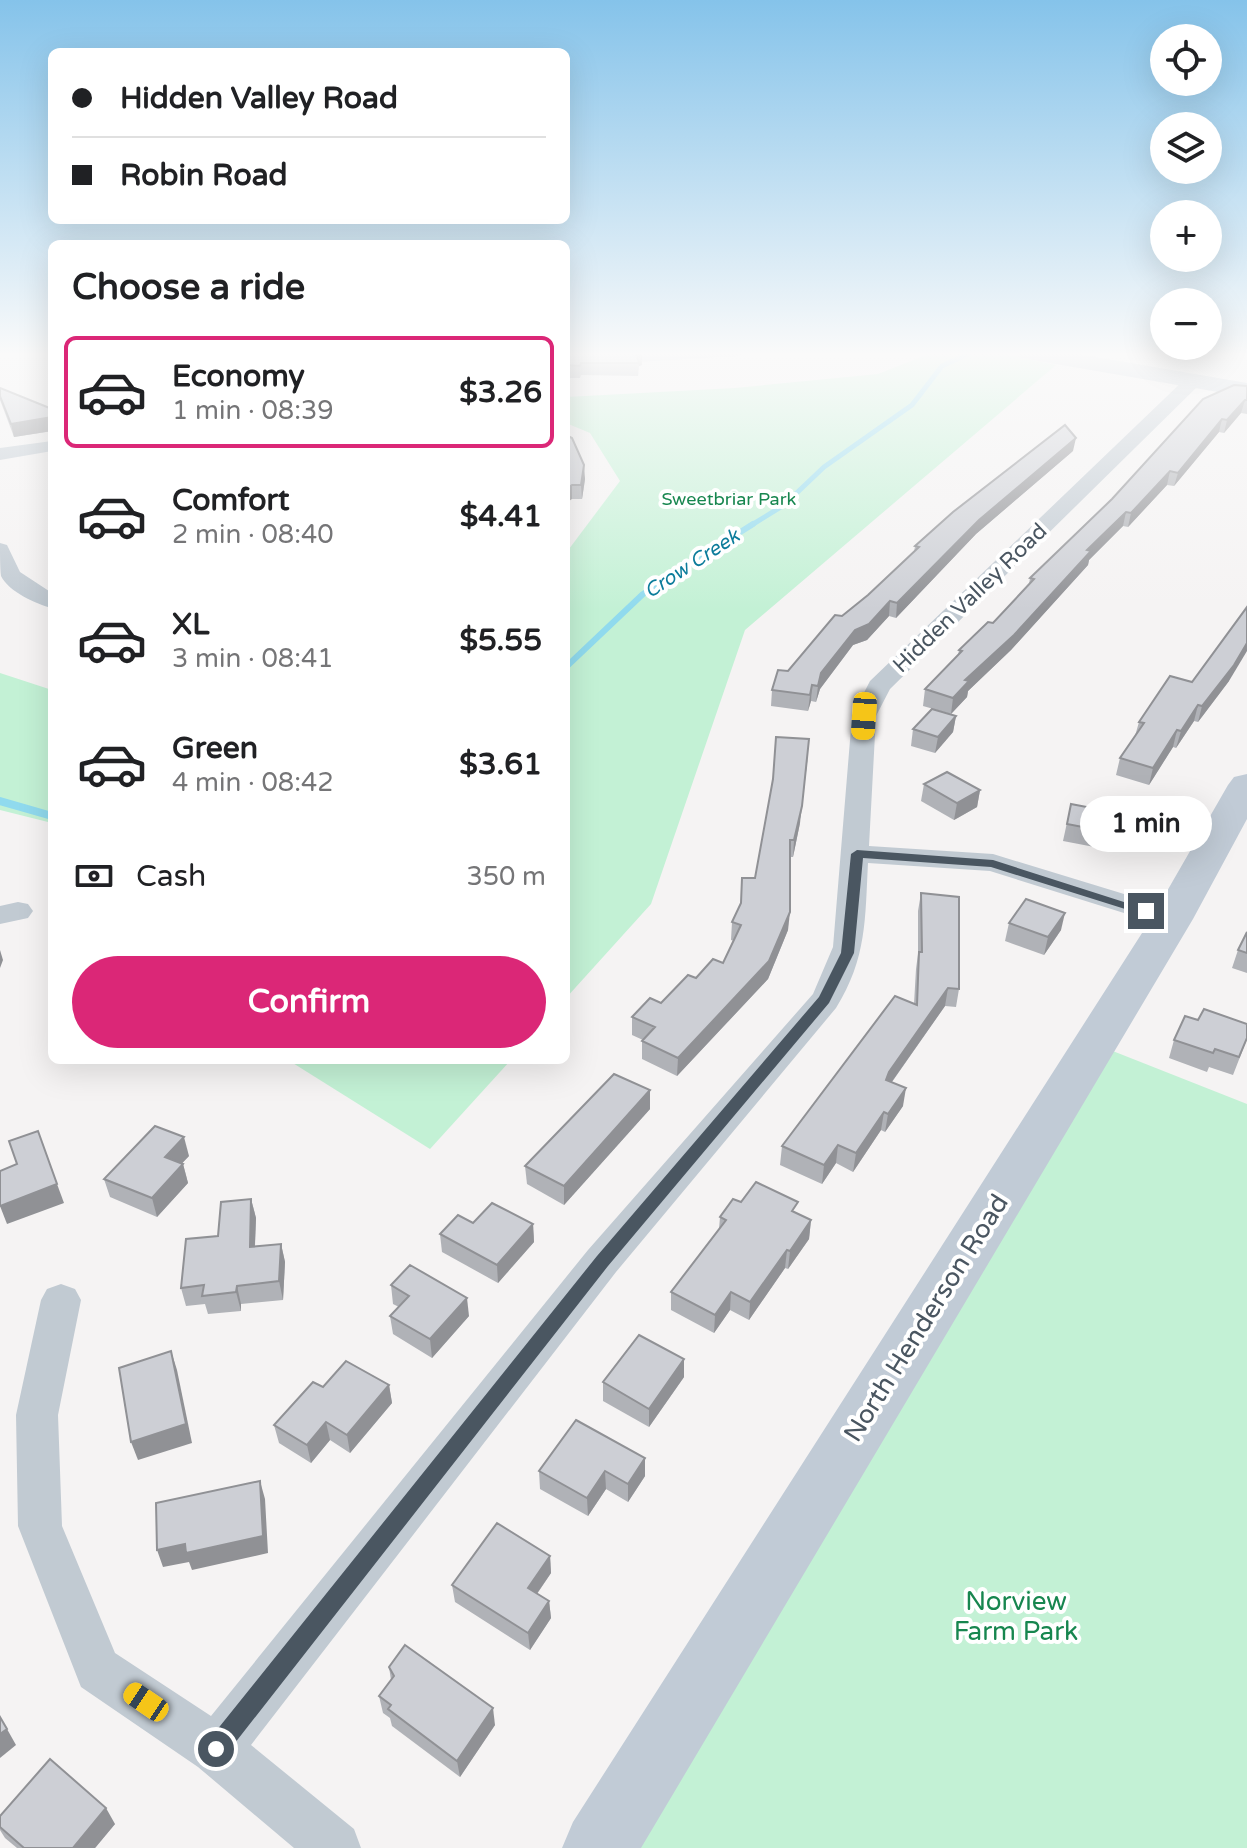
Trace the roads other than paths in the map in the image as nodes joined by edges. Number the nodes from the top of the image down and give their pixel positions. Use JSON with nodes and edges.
{"nodes":[{"id":1,"x":1135,"y":437,"type":"edge"},
{"id":2,"x":48,"y":447,"type":"edge"},
{"id":3,"x":0,"y":454,"type":"edge"},
{"id":4,"x":0,"y":549,"type":"edge"},
{"id":5,"x":48,"y":599,"type":"edge"},
{"id":6,"x":1247,"y":785,"type":"edge"},
{"id":7,"x":857,"y":854,"type":"junction"},
{"id":8,"x":1172,"y":919,"type":"junction"},
{"id":9,"x":61,"y":1300,"type":"dead end"},
{"id":10,"x":216,"y":1749,"type":"junction"},
{"id":11,"x":335,"y":1848,"type":"edge"},
{"id":12,"x":599,"y":1848,"type":"edge"}],
"edges":[{"from":1,"to":7,"type":"street","name":"Hidden Valley Road"},
{"from":2,"to":3,"type":"street"},
{"from":4,"to":5,"type":"street"},
{"from":6,"to":8,"type":"street","name":"North Henderson Road"},
{"from":7,"to":8,"type":"street"},
{"from":7,"to":10,"type":"street","name":"Hidden Valley Road"},
{"from":8,"to":12,"type":"street","name":"North Henderson Road"},
{"from":9,"to":10,"type":"street"},
{"from":10,"to":11,"type":"street"}]}
